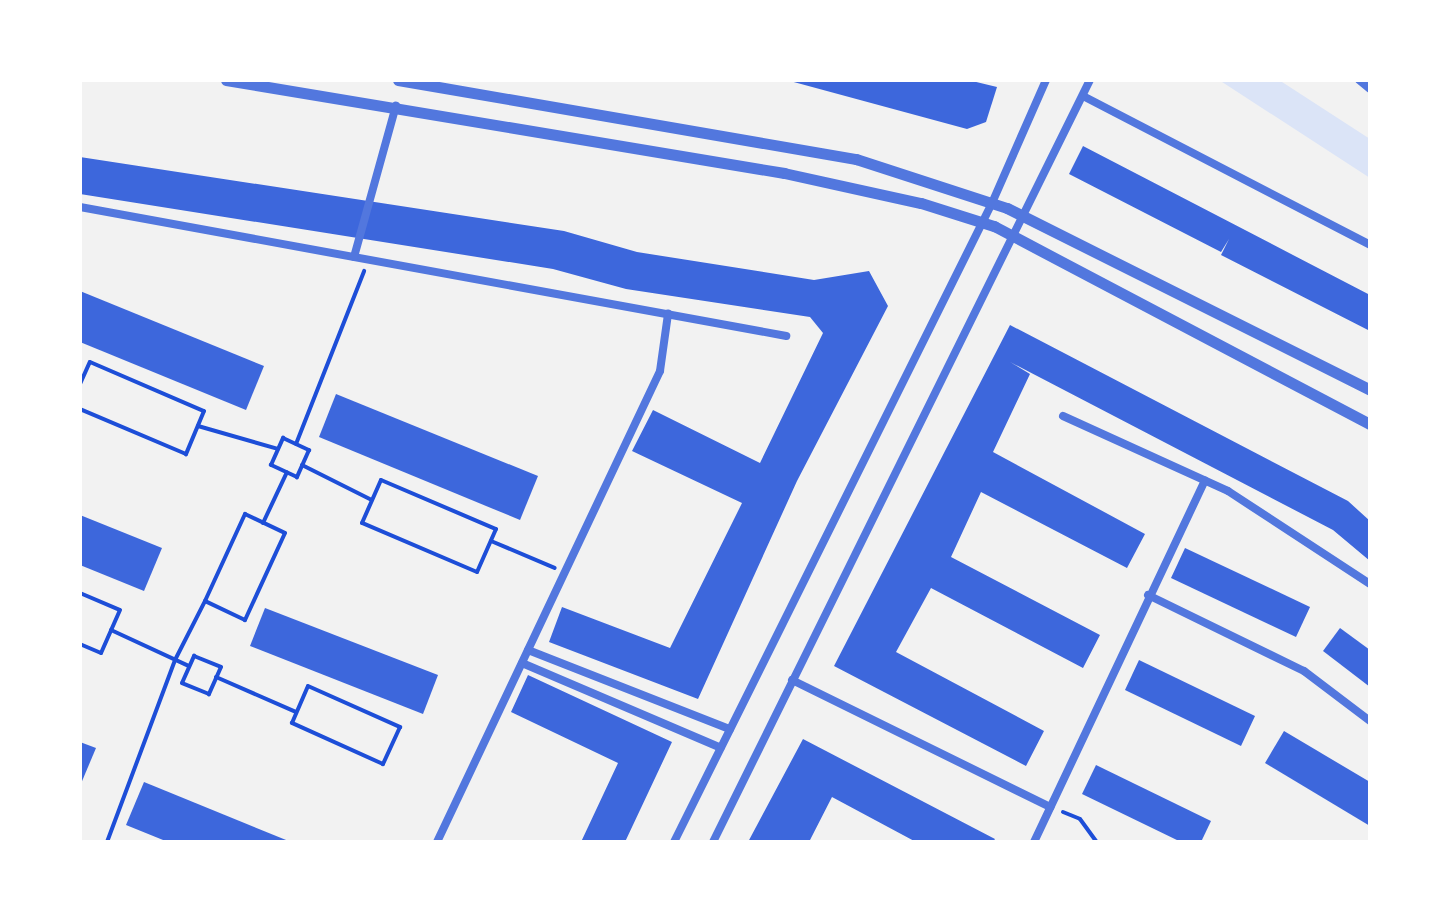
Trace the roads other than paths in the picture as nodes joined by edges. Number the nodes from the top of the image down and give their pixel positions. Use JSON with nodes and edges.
{"nodes":[{"id":1,"x":226,"y":80,"type":"edge"},
{"id":2,"x":398,"y":80,"type":"edge"},
{"id":3,"x":1046,"y":80,"type":"edge"},
{"id":4,"x":1090,"y":80,"type":"edge"},
{"id":5,"x":1359,"y":80,"type":"edge"},
{"id":6,"x":1370,"y":89,"type":"edge"},
{"id":7,"x":1083,"y":96,"type":"junction"},
{"id":8,"x":396,"y":106,"type":"junction"},
{"id":9,"x":992,"y":203,"type":"junction"},
{"id":10,"x":80,"y":207,"type":"edge"},
{"id":11,"x":1024,"y":216,"type":"junction"},
{"id":12,"x":982,"y":223,"type":"junction"},
{"id":13,"x":1013,"y":237,"type":"junction"},
{"id":14,"x":1370,"y":245,"type":"edge"},
{"id":15,"x":354,"y":257,"type":"junction"},
{"id":16,"x":668,"y":314,"type":"junction"},
{"id":17,"x":786,"y":336,"type":"dead end"},
{"id":18,"x":1370,"y":390,"type":"edge"},
{"id":19,"x":1063,"y":416,"type":"dead end"},
{"id":20,"x":1370,"y":424,"type":"edge"},
{"id":21,"x":1205,"y":480,"type":"junction"},
{"id":22,"x":1370,"y":584,"type":"edge"},
{"id":23,"x":1148,"y":595,"type":"junction"},
{"id":24,"x":528,"y":650,"type":"junction"},
{"id":25,"x":522,"y":663,"type":"junction"},
{"id":26,"x":792,"y":680,"type":"junction"},
{"id":27,"x":1370,"y":721,"type":"edge"},
{"id":28,"x":730,"y":729,"type":"junction"},
{"id":29,"x":721,"y":748,"type":"junction"},
{"id":30,"x":1050,"y":807,"type":"junction"},
{"id":31,"x":437,"y":842,"type":"edge"},
{"id":32,"x":674,"y":842,"type":"edge"},
{"id":33,"x":713,"y":842,"type":"edge"},
{"id":34,"x":1034,"y":842,"type":"edge"}],
"edges":[{"from":1,"to":8,"type":"street"},
{"from":2,"to":9,"type":"street"},
{"from":3,"to":9,"type":"street"},
{"from":4,"to":7,"type":"street"},
{"from":5,"to":6,"type":"street"},
{"from":7,"to":11,"type":"street"},
{"from":7,"to":14,"type":"street"},
{"from":8,"to":12,"type":"street"},
{"from":8,"to":15,"type":"street"},
{"from":9,"to":11,"type":"street"},
{"from":9,"to":12,"type":"street"},
{"from":10,"to":15,"type":"street"},
{"from":11,"to":13,"type":"street"},
{"from":11,"to":18,"type":"street"},
{"from":12,"to":13,"type":"street"},
{"from":12,"to":28,"type":"street"},
{"from":13,"to":20,"type":"street"},
{"from":13,"to":26,"type":"street"},
{"from":15,"to":16,"type":"street"},
{"from":16,"to":17,"type":"street"},
{"from":16,"to":24,"type":"street"},
{"from":19,"to":21,"type":"street"},
{"from":21,"to":22,"type":"street"},
{"from":21,"to":23,"type":"street"},
{"from":23,"to":27,"type":"street"},
{"from":23,"to":30,"type":"street"},
{"from":24,"to":25,"type":"street"},
{"from":24,"to":28,"type":"street"},
{"from":25,"to":29,"type":"street"},
{"from":25,"to":31,"type":"street"},
{"from":26,"to":30,"type":"street"},
{"from":26,"to":33,"type":"street"},
{"from":28,"to":29,"type":"street"},
{"from":29,"to":32,"type":"street"},
{"from":30,"to":34,"type":"street"}]}
